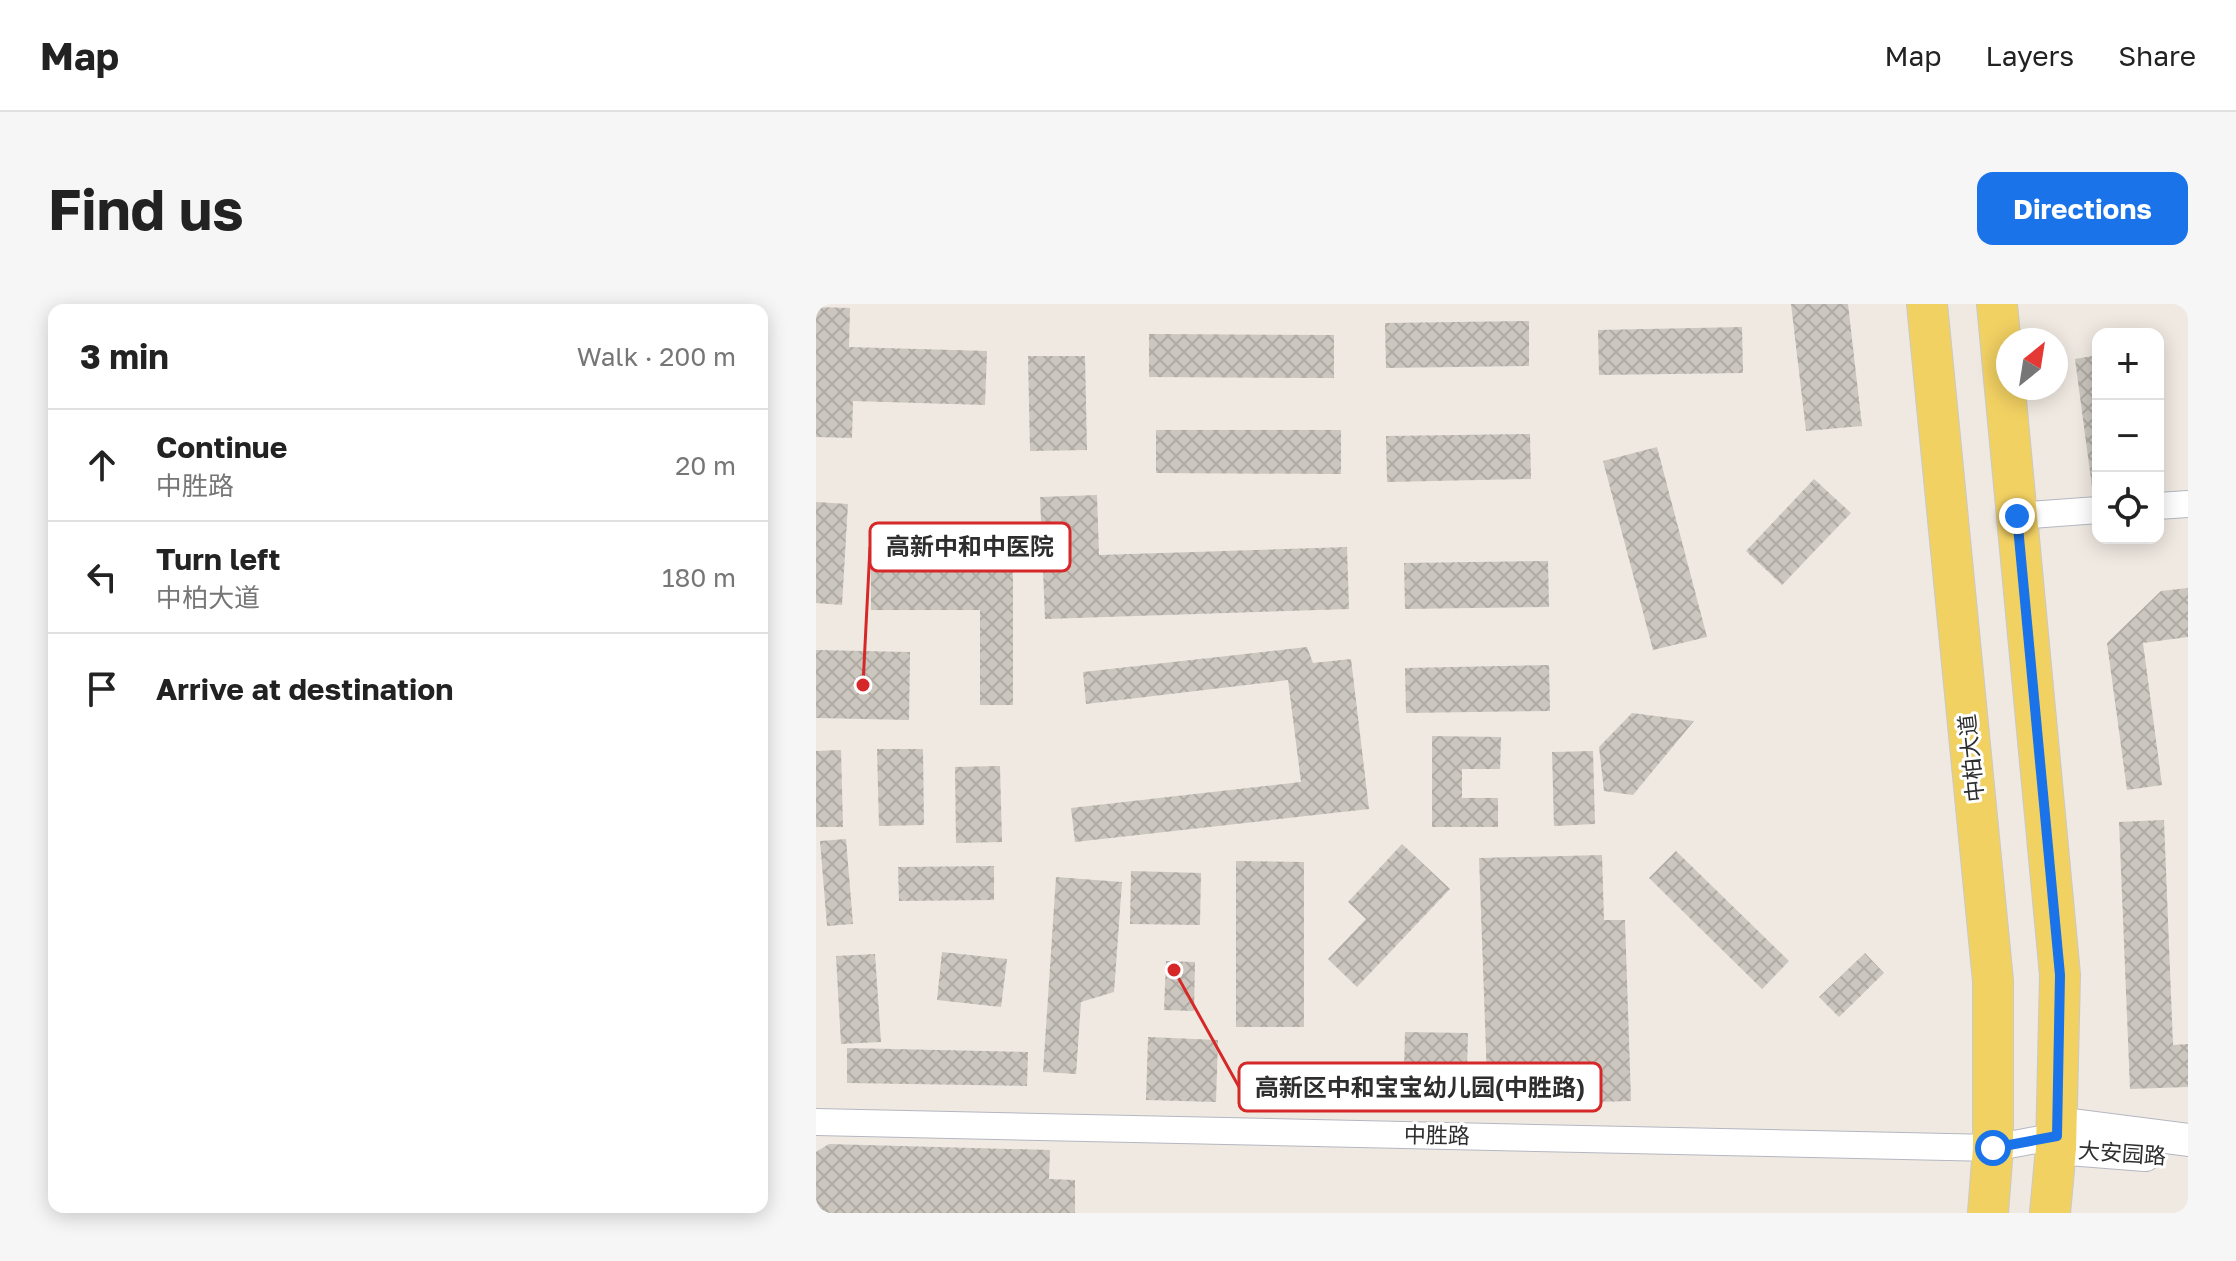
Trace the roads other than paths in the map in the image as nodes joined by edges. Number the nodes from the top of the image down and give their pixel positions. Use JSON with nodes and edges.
{"nodes":[{"id":1,"x":1927,"y":304,"type":"edge"},
{"id":2,"x":1997,"y":304,"type":"edge"},
{"id":3,"x":2188,"y":504,"type":"edge"},
{"id":4,"x":2164,"y":506,"type":"edge"},
{"id":5,"x":2092,"y":510,"type":"edge"},
{"id":6,"x":2017,"y":516,"type":"junction"},
{"id":7,"x":816,"y":1122,"type":"edge"},
{"id":8,"x":2056,"y":1136,"type":"junction"},
{"id":9,"x":2188,"y":1140,"type":"edge"},
{"id":10,"x":1993,"y":1148,"type":"junction"},
{"id":11,"x":2188,"y":1158,"type":"edge"},
{"id":12,"x":1988,"y":1213,"type":"edge"},
{"id":13,"x":2050,"y":1213,"type":"edge"}],
"edges":[{"from":1,"to":10,"type":"main road","name":"中柏大道"},
{"from":2,"to":6,"type":"main road"},
{"from":3,"to":4,"type":"street"},
{"from":5,"to":6,"type":"street"},
{"from":6,"to":8,"type":"main road"},
{"from":7,"to":10,"type":"street","name":"中胜路"},
{"from":8,"to":9,"type":"street"},
{"from":8,"to":10,"type":"street","name":"中胜路"},
{"from":8,"to":11,"type":"street","name":"大安园路"},
{"from":8,"to":13,"type":"main road"},
{"from":10,"to":12,"type":"main road","name":"中柏大道"}]}
